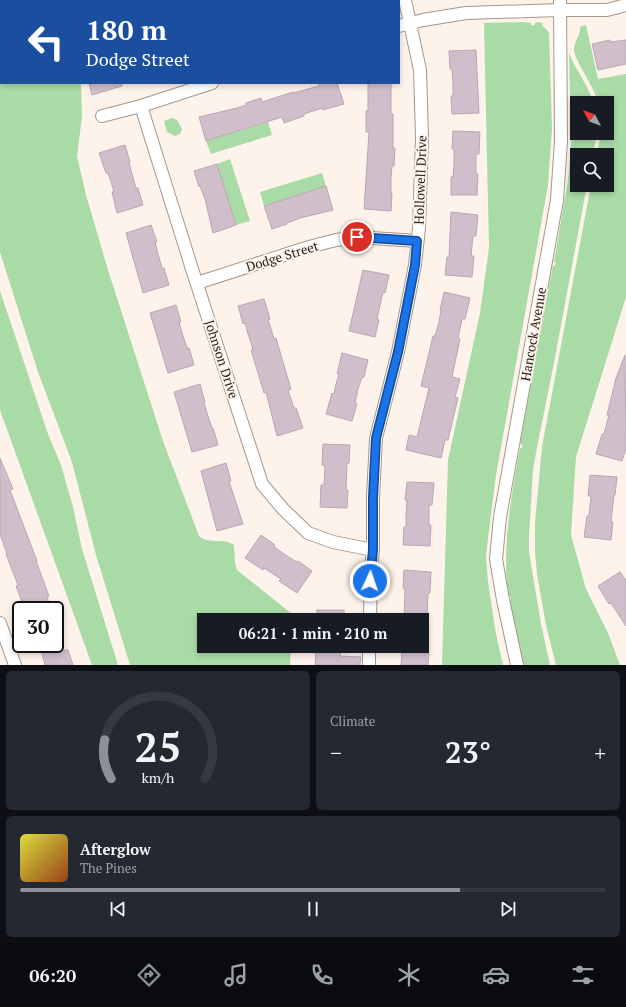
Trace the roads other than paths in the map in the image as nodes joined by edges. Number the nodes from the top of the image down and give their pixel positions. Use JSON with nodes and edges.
{"nodes":[{"id":1,"x":405,"y":0,"type":"edge"},
{"id":2,"x":560,"y":5,"type":"edge"},
{"id":3,"x":626,"y":6,"type":"edge"},
{"id":4,"x":404,"y":25,"type":"edge"},
{"id":5,"x":209,"y":84,"type":"edge"},
{"id":6,"x":141,"y":106,"type":"junction"},
{"id":7,"x":102,"y":116,"type":"dead end"},
{"id":8,"x":417,"y":241,"type":"junction"},
{"id":9,"x":197,"y":283,"type":"junction"},
{"id":10,"x":373,"y":550,"type":"junction"},
{"id":11,"x":370,"y":613,"type":"edge"},
{"id":12,"x":0,"y":623,"type":"edge"},
{"id":13,"x":369,"y":653,"type":"edge"},
{"id":14,"x":15,"y":665,"type":"edge"},
{"id":15,"x":369,"y":665,"type":"edge"},
{"id":16,"x":517,"y":665,"type":"edge"}],
"edges":[{"from":1,"to":4,"type":"street","name":"Hollowell Drive"},
{"from":2,"to":3,"type":"street"},
{"from":2,"to":4,"type":"street"},
{"from":2,"to":16,"type":"street","name":"Hancock Avenue"},
{"from":4,"to":8,"type":"street","name":"Hollowell Drive"},
{"from":5,"to":6,"type":"street"},
{"from":6,"to":7,"type":"street"},
{"from":6,"to":9,"type":"street","name":"Johnson Drive"},
{"from":8,"to":9,"type":"street","name":"Dodge Street"},
{"from":8,"to":10,"type":"street","name":"Hollowell Drive"},
{"from":9,"to":10,"type":"street","name":"Johnson Drive"},
{"from":10,"to":11,"type":"street","name":"Hollowell Drive"},
{"from":12,"to":14,"type":"street"},
{"from":13,"to":15,"type":"street"}]}
